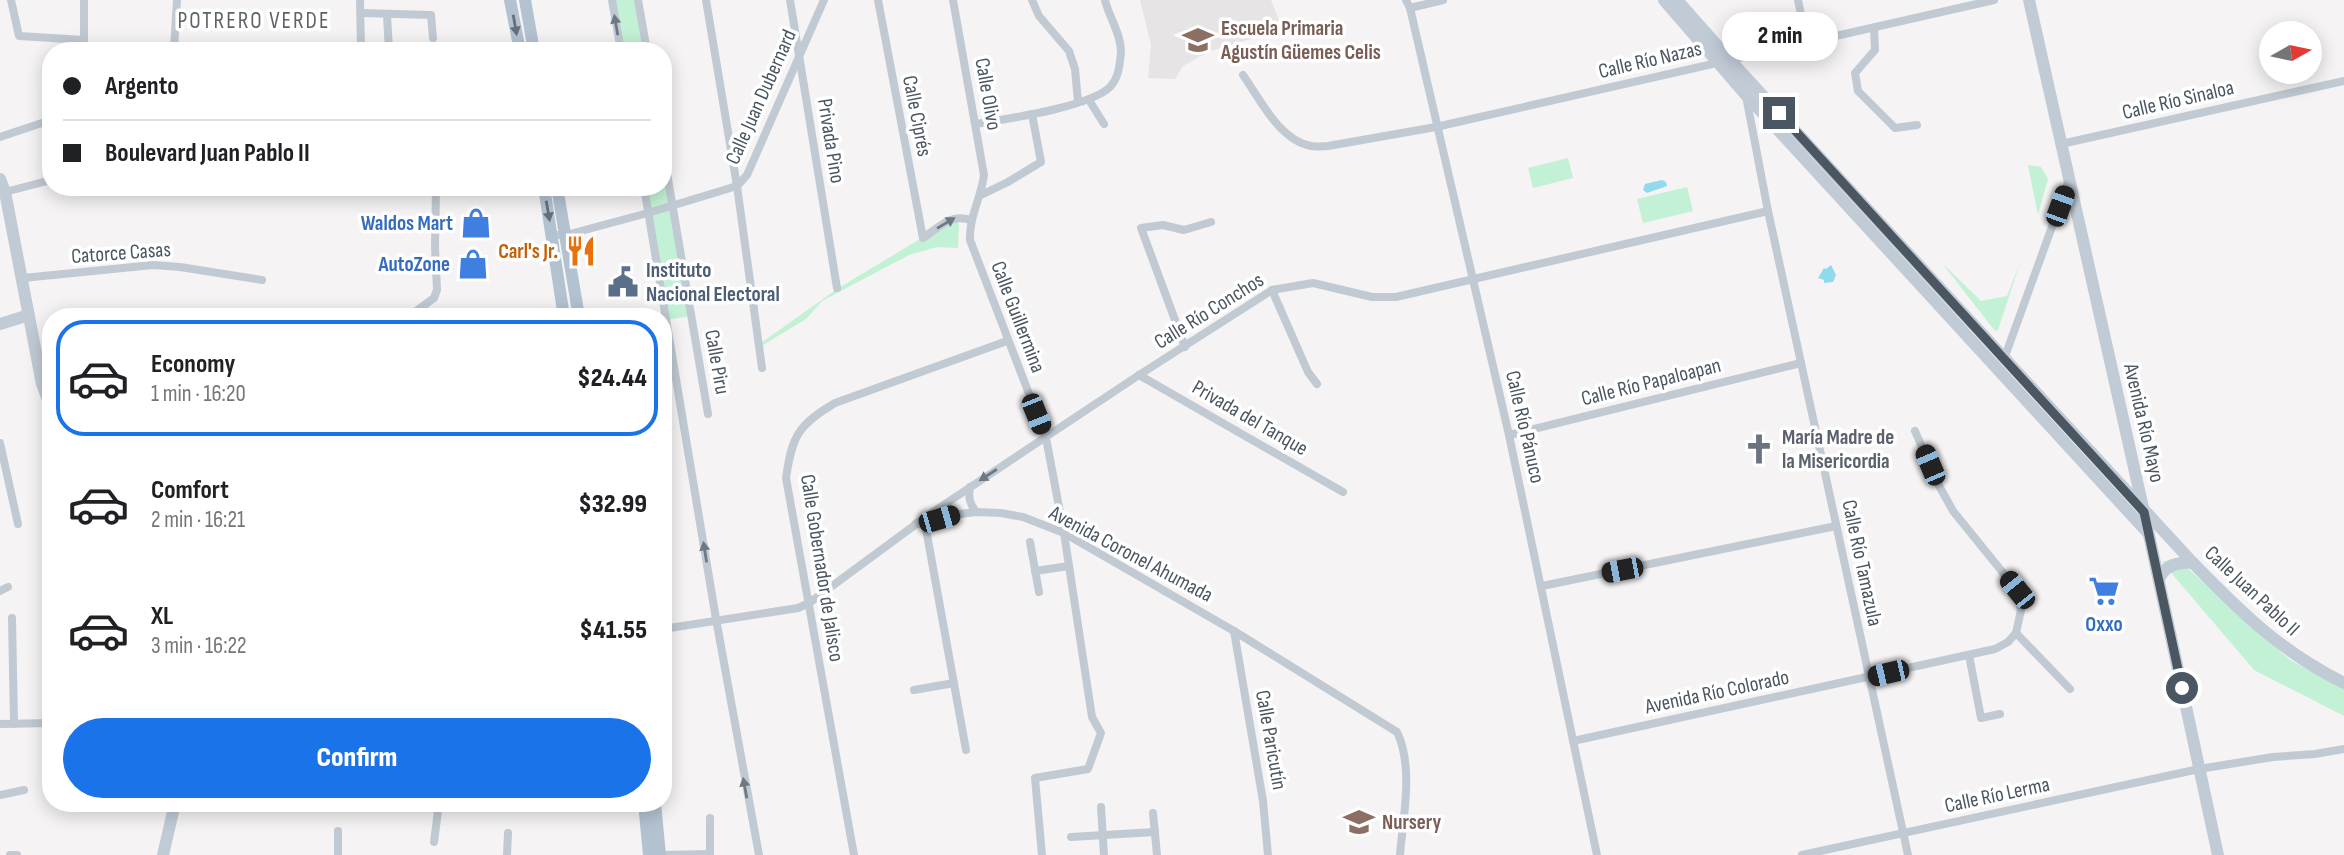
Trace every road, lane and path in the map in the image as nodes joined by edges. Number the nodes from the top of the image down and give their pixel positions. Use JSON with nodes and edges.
{"nodes":[{"id":1,"x":10,"y":0,"type":"edge"},
{"id":2,"x":84,"y":0,"type":"edge"},
{"id":3,"x":177,"y":0,"type":"edge"},
{"id":4,"x":360,"y":0,"type":"edge"},
{"id":5,"x":510,"y":0,"type":"edge"},
{"id":6,"x":525,"y":0,"type":"edge"},
{"id":7,"x":612,"y":0,"type":"edge"},
{"id":8,"x":638,"y":0,"type":"edge"},
{"id":9,"x":706,"y":0,"type":"edge"},
{"id":10,"x":790,"y":0,"type":"edge"},
{"id":11,"x":824,"y":0,"type":"edge"},
{"id":12,"x":878,"y":0,"type":"edge"},
{"id":13,"x":953,"y":0,"type":"edge"},
{"id":14,"x":1032,"y":0,"type":"edge"},
{"id":15,"x":1105,"y":0,"type":"edge"},
{"id":16,"x":1443,"y":0,"type":"edge"},
{"id":17,"x":1664,"y":0,"type":"edge"},
{"id":18,"x":1677,"y":0,"type":"edge"},
{"id":19,"x":1798,"y":0,"type":"edge"},
{"id":20,"x":1994,"y":0,"type":"edge"},
{"id":21,"x":2029,"y":0,"type":"edge"},
{"id":22,"x":1408,"y":4,"type":"edge"},
{"id":23,"x":361,"y":13,"type":"junction"},
{"id":24,"x":387,"y":15,"type":"junction"},
{"id":25,"x":1874,"y":28,"type":"junction"},
{"id":26,"x":432,"y":38,"type":"dead end"},
{"id":27,"x":174,"y":42,"type":"edge"},
{"id":28,"x":361,"y":42,"type":"edge"},
{"id":29,"x":388,"y":42,"type":"edge"},
{"id":30,"x":518,"y":42,"type":"edge"},
{"id":31,"x":532,"y":42,"type":"edge"},
{"id":32,"x":619,"y":42,"type":"edge"},
{"id":33,"x":645,"y":42,"type":"edge"},
{"id":34,"x":1807,"y":44,"type":"junction"},
{"id":35,"x":799,"y":56,"type":"junction"},
{"id":36,"x":1724,"y":61,"type":"junction"},
{"id":37,"x":1742,"y":73,"type":"junction"},
{"id":38,"x":1243,"y":75,"type":"dead end"},
{"id":39,"x":2344,"y":81,"type":"edge"},
{"id":40,"x":1746,"y":96,"type":"junction"},
{"id":41,"x":1089,"y":100,"type":"junction"},
{"id":42,"x":1078,"y":102,"type":"junction"},
{"id":43,"x":1032,"y":114,"type":"junction"},
{"id":44,"x":42,"y":123,"type":"edge"},
{"id":45,"x":975,"y":124,"type":"junction"},
{"id":46,"x":1104,"y":124,"type":"dead end"},
{"id":47,"x":1917,"y":125,"type":"dead end"},
{"id":48,"x":1436,"y":127,"type":"junction"},
{"id":49,"x":0,"y":137,"type":"edge"},
{"id":50,"x":2061,"y":144,"type":"junction"},
{"id":51,"x":2069,"y":180,"type":"junction"},
{"id":52,"x":42,"y":181,"type":"edge"},
{"id":53,"x":2,"y":186,"type":"edge"},
{"id":54,"x":737,"y":186,"type":"junction"},
{"id":55,"x":981,"y":195,"type":"junction"},
{"id":56,"x":436,"y":196,"type":"edge"},
{"id":57,"x":546,"y":196,"type":"edge"},
{"id":58,"x":560,"y":196,"type":"edge"},
{"id":59,"x":645,"y":196,"type":"edge"},
{"id":60,"x":671,"y":196,"type":"edge"},
{"id":61,"x":673,"y":206,"type":"junction"},
{"id":62,"x":1768,"y":211,"type":"junction"},
{"id":63,"x":648,"y":214,"type":"junction"},
{"id":64,"x":971,"y":220,"type":"junction"},
{"id":65,"x":1211,"y":222,"type":"dead end"},
{"id":66,"x":566,"y":234,"type":"junction"},
{"id":67,"x":552,"y":235,"type":"junction"},
{"id":68,"x":23,"y":278,"type":"junction"},
{"id":69,"x":1473,"y":279,"type":"junction"},
{"id":70,"x":262,"y":280,"type":"dead end"},
{"id":71,"x":837,"y":288,"type":"dead end"},
{"id":72,"x":1272,"y":290,"type":"junction"},
{"id":73,"x":420,"y":308,"type":"edge"},
{"id":74,"x":564,"y":308,"type":"edge"},
{"id":75,"x":578,"y":308,"type":"edge"},
{"id":76,"x":664,"y":308,"type":"edge"},
{"id":77,"x":29,"y":315,"type":"junction"},
{"id":78,"x":0,"y":324,"type":"edge"},
{"id":79,"x":1007,"y":341,"type":"junction"},
{"id":80,"x":1185,"y":346,"type":"junction"},
{"id":81,"x":672,"y":357,"type":"edge"},
{"id":82,"x":2004,"y":358,"type":"junction"},
{"id":83,"x":1801,"y":363,"type":"junction"},
{"id":84,"x":762,"y":368,"type":"dead end"},
{"id":85,"x":1999,"y":371,"type":"junction"},
{"id":86,"x":1139,"y":375,"type":"junction"},
{"id":87,"x":42,"y":384,"type":"edge"},
{"id":88,"x":1317,"y":384,"type":"dead end"},
{"id":89,"x":708,"y":414,"type":"dead end"},
{"id":90,"x":1914,"y":431,"type":"dead end"},
{"id":91,"x":1509,"y":435,"type":"junction"},
{"id":92,"x":1046,"y":438,"type":"junction"},
{"id":93,"x":0,"y":443,"type":"edge"},
{"id":94,"x":970,"y":487,"type":"junction"},
{"id":95,"x":1343,"y":492,"type":"dead end"},
{"id":96,"x":976,"y":512,"type":"junction"},
{"id":97,"x":2144,"y":512,"type":"junction"},
{"id":98,"x":924,"y":520,"type":"junction"},
{"id":99,"x":18,"y":524,"type":"dead end"},
{"id":100,"x":1836,"y":526,"type":"junction"},
{"id":101,"x":1063,"y":533,"type":"junction"},
{"id":102,"x":2149,"y":534,"type":"junction"},
{"id":103,"x":1030,"y":542,"type":"dead end"},
{"id":104,"x":2193,"y":563,"type":"junction"},
{"id":105,"x":1069,"y":566,"type":"junction"},
{"id":106,"x":1035,"y":571,"type":"junction"},
{"id":107,"x":2159,"y":580,"type":"junction"},
{"id":108,"x":1542,"y":586,"type":"junction"},
{"id":109,"x":1039,"y":592,"type":"dead end"},
{"id":110,"x":809,"y":603,"type":"junction"},
{"id":111,"x":12,"y":618,"type":"dead end"},
{"id":112,"x":716,"y":619,"type":"junction"},
{"id":113,"x":672,"y":627,"type":"edge"},
{"id":114,"x":1234,"y":631,"type":"junction"},
{"id":115,"x":2016,"y":633,"type":"junction"},
{"id":116,"x":1969,"y":655,"type":"junction"},
{"id":117,"x":1869,"y":678,"type":"junction"},
{"id":118,"x":954,"y":683,"type":"junction"},
{"id":119,"x":2344,"y":683,"type":"edge"},
{"id":120,"x":2070,"y":689,"type":"dead end"},
{"id":121,"x":914,"y":690,"type":"dead end"},
{"id":122,"x":2000,"y":714,"type":"dead end"},
{"id":123,"x":42,"y":723,"type":"edge"},
{"id":124,"x":0,"y":724,"type":"edge"},
{"id":125,"x":14,"y":724,"type":"junction"},
{"id":126,"x":1573,"y":741,"type":"junction"},
{"id":127,"x":2344,"y":749,"type":"edge"},
{"id":128,"x":966,"y":750,"type":"dead end"},
{"id":129,"x":2199,"y":769,"type":"junction"},
{"id":130,"x":24,"y":790,"type":"dead end"},
{"id":131,"x":0,"y":795,"type":"edge"},
{"id":132,"x":1101,"y":807,"type":"dead end"},
{"id":133,"x":173,"y":812,"type":"edge"},
{"id":134,"x":438,"y":812,"type":"edge"},
{"id":135,"x":645,"y":812,"type":"edge"},
{"id":136,"x":656,"y":812,"type":"edge"},
{"id":137,"x":1153,"y":813,"type":"dead end"},
{"id":138,"x":710,"y":818,"type":"dead end"},
{"id":139,"x":338,"y":831,"type":"dead end"},
{"id":140,"x":1155,"y":832,"type":"junction"},
{"id":141,"x":508,"y":833,"type":"dead end"},
{"id":142,"x":1903,"y":833,"type":"junction"},
{"id":143,"x":1103,"y":835,"type":"junction"},
{"id":144,"x":1070,"y":837,"type":"dead end"},
{"id":145,"x":434,"y":842,"type":"dead end"},
{"id":146,"x":10,"y":855,"type":"edge"},
{"id":147,"x":17,"y":855,"type":"edge"},
{"id":148,"x":163,"y":855,"type":"edge"},
{"id":149,"x":338,"y":855,"type":"edge"},
{"id":150,"x":507,"y":855,"type":"edge"},
{"id":151,"x":649,"y":855,"type":"edge"},
{"id":152,"x":660,"y":855,"type":"edge"},
{"id":153,"x":710,"y":855,"type":"edge"},
{"id":154,"x":759,"y":855,"type":"edge"},
{"id":155,"x":854,"y":855,"type":"edge"},
{"id":156,"x":1042,"y":855,"type":"edge"},
{"id":157,"x":1104,"y":855,"type":"edge"},
{"id":158,"x":1157,"y":855,"type":"edge"},
{"id":159,"x":1268,"y":855,"type":"edge"},
{"id":160,"x":1401,"y":855,"type":"edge"},
{"id":161,"x":1597,"y":855,"type":"edge"},
{"id":162,"x":1802,"y":855,"type":"edge"},
{"id":163,"x":1908,"y":855,"type":"edge"},
{"id":164,"x":2218,"y":855,"type":"edge"}],
"edges":[{"from":1,"to":2,"type":"street"},
{"from":3,"to":27,"type":"street"},
{"from":4,"to":23,"type":"street"},
{"from":5,"to":30,"type":"main road","one_way":true},
{"from":6,"to":31,"type":"main road"},
{"from":32,"to":7,"type":"street","one_way":true},
{"from":8,"to":33,"type":"street"},
{"from":9,"to":54,"type":"street"},
{"from":10,"to":35,"type":"street","name":"Privada Pino"},
{"from":11,"to":35,"type":"street","name":"Calle Juan Dubernard"},
{"from":12,"to":64,"type":"street","name":"Calle Ciprés","one_way":true},
{"from":13,"to":45,"type":"street","name":"Calle Olivo"},
{"from":14,"to":42,"type":"street"},
{"from":15,"to":41,"type":"street"},
{"from":16,"to":22,"type":"street"},
{"from":17,"to":36,"type":"street"},
{"from":18,"to":36,"type":"street"},
{"from":19,"to":34,"type":"street"},
{"from":20,"to":25,"type":"street","name":"Calle Río Nazas"},
{"from":21,"to":50,"type":"street","name":"Avenida Río Mayo"},
{"from":22,"to":48,"type":"street","name":"Calle Río Pánuco"},
{"from":23,"to":24,"type":"street"},
{"from":23,"to":28,"type":"street"},
{"from":24,"to":26,"type":"street"},
{"from":24,"to":29,"type":"street"},
{"from":25,"to":34,"type":"street","name":"Calle Río Nazas"},
{"from":25,"to":47,"type":"street"},
{"from":34,"to":36,"type":"street","name":"Calle Río Nazas"},
{"from":35,"to":54,"type":"street","name":"Calle Juan Dubernard"},
{"from":35,"to":71,"type":"street","name":"Privada Pino"},
{"from":36,"to":37,"type":"street","name":"Calle Juan Pablo II"},
{"from":36,"to":40,"type":"street"},
{"from":36,"to":48,"type":"street","name":"Calle Río Nazas"},
{"from":37,"to":40,"type":"street","name":"Calle Río Tamazula"},
{"from":37,"to":82,"type":"street","name":"Calle Juan Pablo II"},
{"from":38,"to":48,"type":"street","name":"Calle Río Nazas"},
{"from":39,"to":50,"type":"street","name":"Calle Río Sinaloa"},
{"from":40,"to":62,"type":"street","name":"Calle Río Tamazula"},
{"from":40,"to":85,"type":"street"},
{"from":41,"to":42,"type":"street"},
{"from":41,"to":46,"type":"street"},
{"from":42,"to":43,"type":"street"},
{"from":43,"to":45,"type":"street"},
{"from":43,"to":55,"type":"street"},
{"from":44,"to":49,"type":"street"},
{"from":45,"to":55,"type":"street","name":"Calle Olivo"},
{"from":48,"to":69,"type":"street","name":"Calle Río Pánuco"},
{"from":50,"to":51,"type":"street","name":"Avenida Río Mayo"},
{"from":51,"to":82,"type":"street"},
{"from":51,"to":97,"type":"street","name":"Avenida Río Mayo"},
{"from":52,"to":53,"type":"street"},
{"from":53,"to":68,"type":"street"},
{"from":54,"to":61,"type":"street","name":"Calle Juan Dubernard"},
{"from":54,"to":84,"type":"street"},
{"from":55,"to":64,"type":"street","name":"Calle Guillermina"},
{"from":56,"to":73,"type":"street"},
{"from":57,"to":67,"type":"main road","one_way":true},
{"from":58,"to":66,"type":"main road"},
{"from":59,"to":63,"type":"street"},
{"from":60,"to":61,"type":"street","name":"Calle Piru"},
{"from":61,"to":63,"type":"street","name":"Calle Juan Dubernard"},
{"from":61,"to":89,"type":"street","name":"Calle Piru"},
{"from":62,"to":69,"type":"street","name":"Calle Río Conchos"},
{"from":62,"to":83,"type":"street","name":"Calle Río Tamazula"},
{"from":63,"to":66,"type":"street","name":"Calle Juan Dubernard"},
{"from":76,"to":63,"type":"street","one_way":true},
{"from":64,"to":79,"type":"street","name":"Calle Guillermina"},
{"from":65,"to":80,"type":"street"},
{"from":66,"to":67,"type":"street","name":"Calle Juan Dubernard"},
{"from":66,"to":75,"type":"main road"},
{"from":67,"to":74,"type":"main road"},
{"from":68,"to":70,"type":"street","name":"Catorce Casas"},
{"from":68,"to":77,"type":"street"},
{"from":69,"to":72,"type":"street","name":"Calle Río Conchos"},
{"from":69,"to":91,"type":"street","name":"Calle Río Pánuco"},
{"from":72,"to":80,"type":"street","name":"Calle Río Conchos"},
{"from":72,"to":88,"type":"street"},
{"from":77,"to":78,"type":"street"},
{"from":77,"to":87,"type":"street"},
{"from":79,"to":92,"type":"street","name":"Calle Guillermina"},
{"from":79,"to":110,"type":"street","name":"Calle Gobernador de Jalisco"},
{"from":80,"to":86,"type":"street","name":"Calle Río Conchos"},
{"from":112,"to":81,"type":"street","one_way":true},
{"from":82,"to":85,"type":"street"},
{"from":82,"to":97,"type":"street","name":"Calle Juan Pablo II"},
{"from":83,"to":91,"type":"street","name":"Calle Río Papaloapan"},
{"from":83,"to":100,"type":"street","name":"Calle Río Tamazula"},
{"from":85,"to":102,"type":"street"},
{"from":86,"to":92,"type":"street","name":"Calle Río Conchos"},
{"from":86,"to":95,"type":"street","name":"Privada del Tanque"},
{"from":90,"to":115,"type":"street"},
{"from":91,"to":108,"type":"street","name":"Calle Río Pánuco"},
{"from":92,"to":94,"type":"street","name":"Calle Río Conchos","one_way":true},
{"from":92,"to":101,"type":"street","name":"Calle Guillermina"},
{"from":93,"to":99,"type":"street"},
{"from":94,"to":96,"type":"street"},
{"from":94,"to":98,"type":"street","name":"Calle Río Conchos"},
{"from":96,"to":98,"type":"street","name":"Avenida Coronel Ahumada"},
{"from":96,"to":101,"type":"street","name":"Avenida Coronel Ahumada"},
{"from":97,"to":102,"type":"street","name":"Avenida Río Mayo"},
{"from":97,"to":104,"type":"street","name":"Calle Juan Pablo II"},
{"from":98,"to":110,"type":"street","name":"Avenida Coronel Ahumada"},
{"from":98,"to":118,"type":"street"},
{"from":100,"to":108,"type":"street"},
{"from":100,"to":117,"type":"street","name":"Calle Río Tamazula"},
{"from":101,"to":105,"type":"street","name":"Calle Guillermina"},
{"from":101,"to":114,"type":"street","name":"Avenida Coronel Ahumada"},
{"from":102,"to":107,"type":"street","name":"Avenida Río Mayo"},
{"from":103,"to":106,"type":"street"},
{"from":104,"to":107,"type":"street"},
{"from":104,"to":119,"type":"street","name":"Calle Juan Pablo II"},
{"from":105,"to":106,"type":"street"},
{"from":105,"to":156,"type":"street","name":"Calle Guillermina"},
{"from":106,"to":109,"type":"street"},
{"from":107,"to":129,"type":"street","name":"Avenida Río Mayo"},
{"from":108,"to":126,"type":"street","name":"Calle Río Pánuco"},
{"from":110,"to":112,"type":"street","name":"Avenida Coronel Ahumada"},
{"from":110,"to":155,"type":"street","name":"Calle Gobernador de Jalisco"},
{"from":111,"to":125,"type":"street"},
{"from":112,"to":113,"type":"street","name":"Avenida Coronel Ahumada"},
{"from":154,"to":112,"type":"street","one_way":true},
{"from":114,"to":159,"type":"street","name":"Calle Paricutín"},
{"from":114,"to":160,"type":"street","name":"Avenida Coronel Ahumada"},
{"from":115,"to":116,"type":"street","name":"Avenida Río Colorado"},
{"from":115,"to":120,"type":"street"},
{"from":116,"to":117,"type":"street","name":"Avenida Río Colorado"},
{"from":116,"to":122,"type":"street"},
{"from":117,"to":126,"type":"street","name":"Avenida Río Colorado"},
{"from":117,"to":142,"type":"street","name":"Calle Río Tamazula"},
{"from":118,"to":121,"type":"street"},
{"from":118,"to":128,"type":"street"},
{"from":123,"to":125,"type":"street"},
{"from":124,"to":125,"type":"street"},
{"from":126,"to":161,"type":"street","name":"Calle Río Pánuco"},
{"from":127,"to":129,"type":"street","name":"Calle Río Lerma"},
{"from":129,"to":142,"type":"street","name":"Calle Río Lerma"},
{"from":129,"to":164,"type":"street","name":"Avenida Río Mayo"},
{"from":130,"to":131,"type":"street"},
{"from":132,"to":143,"type":"street"},
{"from":133,"to":148,"type":"street"},
{"from":134,"to":145,"type":"street"},
{"from":135,"to":151,"type":"main road"},
{"from":136,"to":152,"type":"main road"},
{"from":137,"to":140,"type":"street"},
{"from":138,"to":153,"type":"street"},
{"from":139,"to":149,"type":"street"},
{"from":140,"to":143,"type":"street"},
{"from":140,"to":158,"type":"street"},
{"from":141,"to":150,"type":"street"},
{"from":142,"to":162,"type":"street","name":"Calle Río Lerma"},
{"from":142,"to":163,"type":"street","name":"Calle Río Tamazula"},
{"from":143,"to":144,"type":"street"},
{"from":143,"to":157,"type":"street"},
{"from":146,"to":147,"type":"street"},
{"from":152,"to":153,"type":"street"}]}
